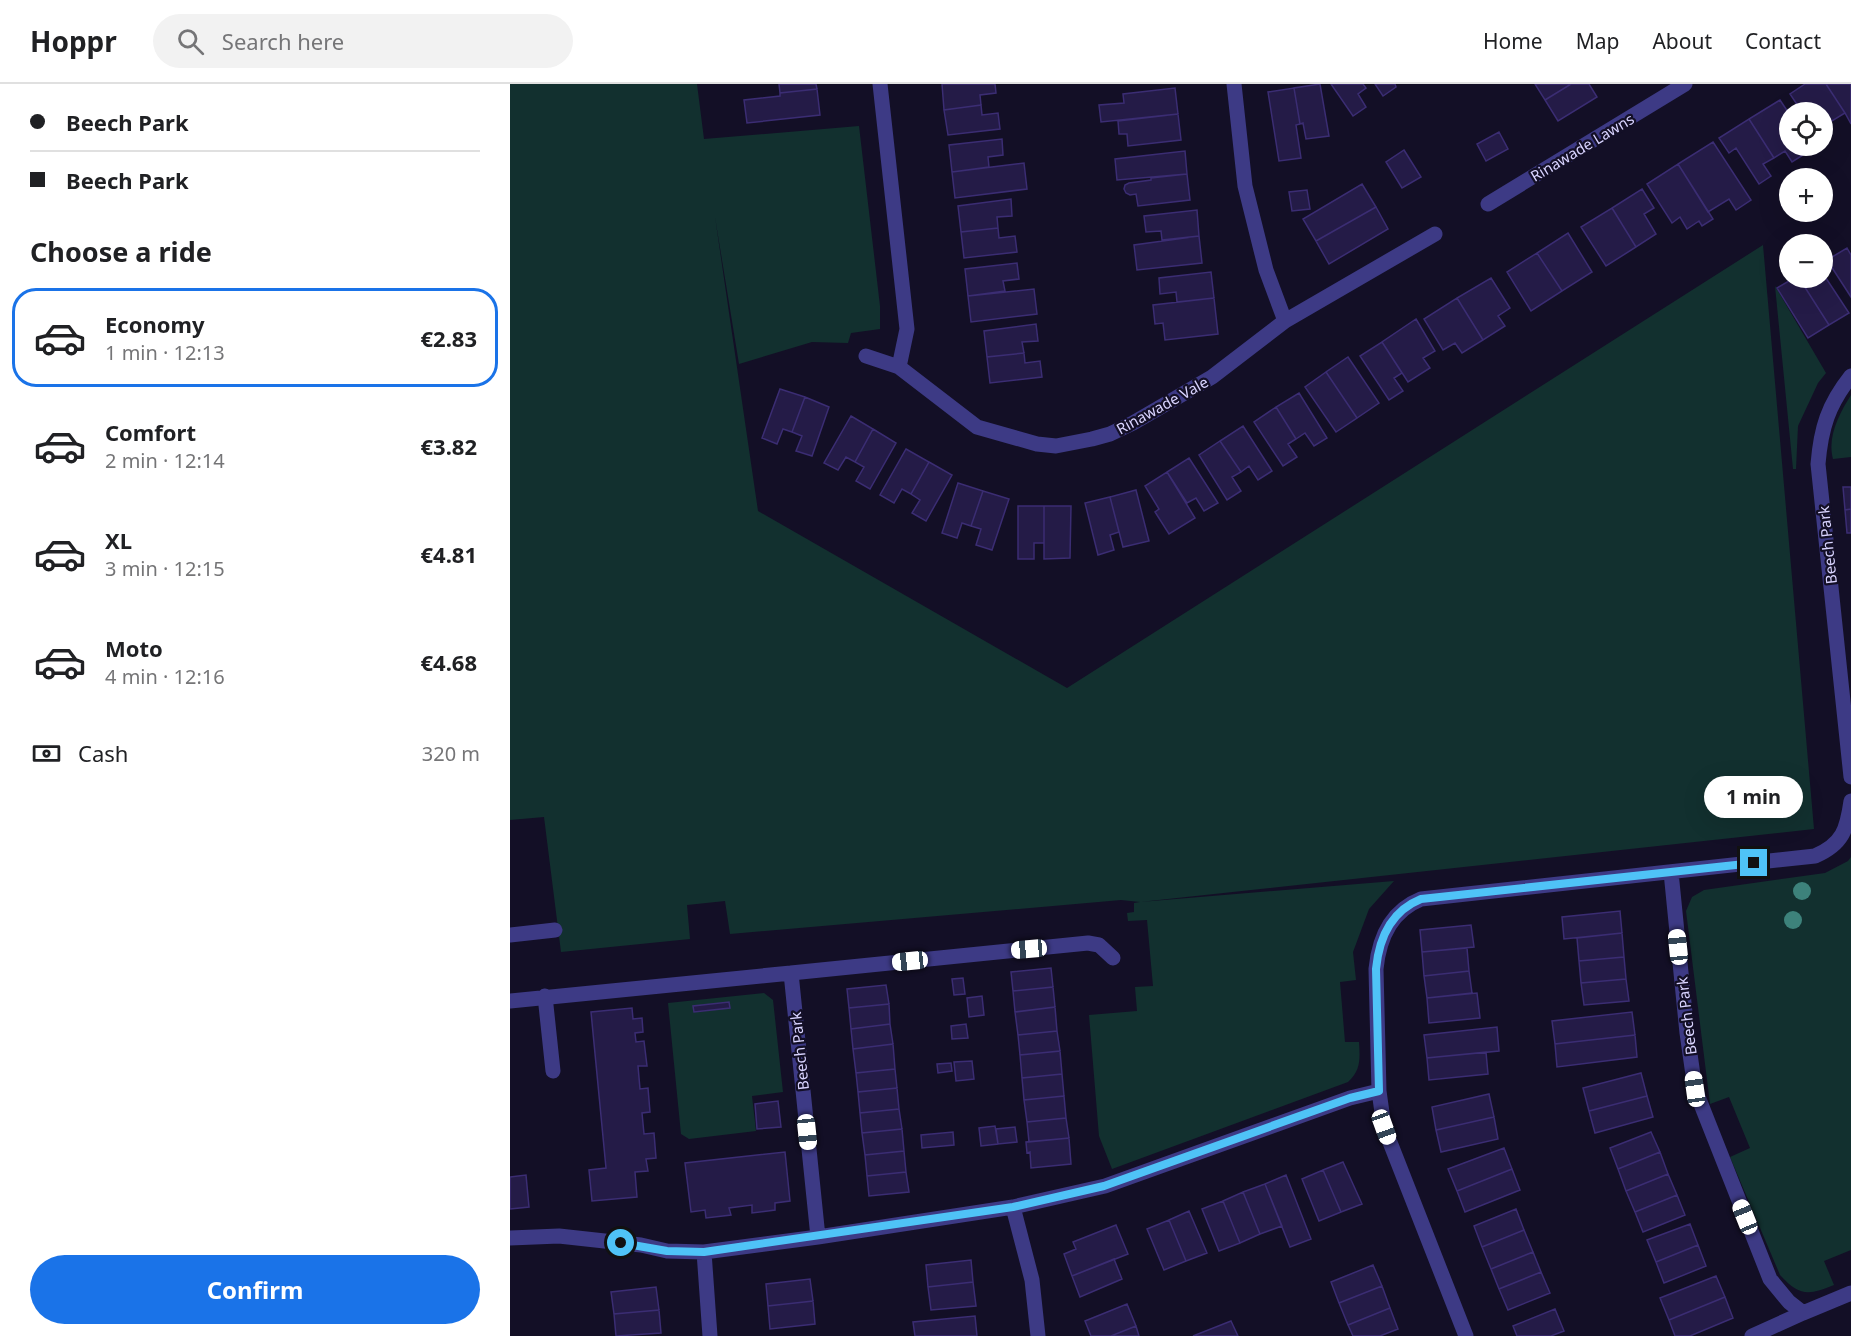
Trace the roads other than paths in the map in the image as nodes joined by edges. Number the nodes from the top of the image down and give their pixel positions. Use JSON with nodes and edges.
{"nodes":[{"id":1,"x":880,"y":84,"type":"edge"},
{"id":2,"x":1234,"y":84,"type":"edge"},
{"id":3,"x":1677,"y":86,"type":"edge"},
{"id":4,"x":1488,"y":204,"type":"dead end"},
{"id":5,"x":1435,"y":234,"type":"dead end"},
{"id":6,"x":1286,"y":321,"type":"junction"},
{"id":7,"x":866,"y":356,"type":"dead end"},
{"id":8,"x":899,"y":367,"type":"junction"},
{"id":9,"x":1851,"y":376,"type":"edge"},
{"id":10,"x":1849,"y":722,"type":"edge"},
{"id":11,"x":1851,"y":777,"type":"edge"},
{"id":12,"x":1851,"y":801,"type":"edge"},
{"id":13,"x":1671,"y":872,"type":"junction"},
{"id":14,"x":555,"y":930,"type":"dead end"},
{"id":15,"x":510,"y":935,"type":"edge"},
{"id":16,"x":1113,"y":958,"type":"dead end"},
{"id":17,"x":791,"y":972,"type":"junction"},
{"id":18,"x":545,"y":996,"type":"junction"},
{"id":19,"x":510,"y":1001,"type":"edge"},
{"id":20,"x":553,"y":1071,"type":"dead end"},
{"id":21,"x":1379,"y":1091,"type":"junction"},
{"id":22,"x":1013,"y":1207,"type":"junction"},
{"id":23,"x":818,"y":1237,"type":"junction"},
{"id":24,"x":510,"y":1238,"type":"edge"},
{"id":25,"x":704,"y":1252,"type":"junction"},
{"id":26,"x":1851,"y":1293,"type":"edge"},
{"id":27,"x":1803,"y":1312,"type":"junction"},
{"id":28,"x":710,"y":1336,"type":"edge"},
{"id":29,"x":1038,"y":1336,"type":"edge"},
{"id":30,"x":1466,"y":1336,"type":"edge"},
{"id":31,"x":1752,"y":1336,"type":"edge"}],
"edges":[{"from":1,"to":8,"type":"street"},
{"from":2,"to":6,"type":"street"},
{"from":3,"to":4,"type":"street","name":"Rinawade Lawns"},
{"from":5,"to":6,"type":"street","name":"Rinawade Vale"},
{"from":6,"to":8,"type":"street","name":"Rinawade Vale"},
{"from":7,"to":8,"type":"street","name":"Rinawade Vale"},
{"from":9,"to":10,"type":"street","name":"Beech Park"},
{"from":10,"to":11,"type":"street","name":"Beech Park"},
{"from":12,"to":13,"type":"street"},
{"from":13,"to":21,"type":"street"},
{"from":13,"to":27,"type":"street","name":"Beech Park"},
{"from":14,"to":15,"type":"street"},
{"from":16,"to":17,"type":"street"},
{"from":17,"to":18,"type":"street"},
{"from":17,"to":23,"type":"street","name":"Beech Park"},
{"from":18,"to":19,"type":"street"},
{"from":18,"to":20,"type":"street"},
{"from":21,"to":22,"type":"street"},
{"from":21,"to":30,"type":"street"},
{"from":22,"to":23,"type":"street"},
{"from":22,"to":29,"type":"street"},
{"from":23,"to":25,"type":"street"},
{"from":24,"to":25,"type":"street"},
{"from":25,"to":28,"type":"street"},
{"from":26,"to":27,"type":"street"},
{"from":27,"to":31,"type":"street"}]}
